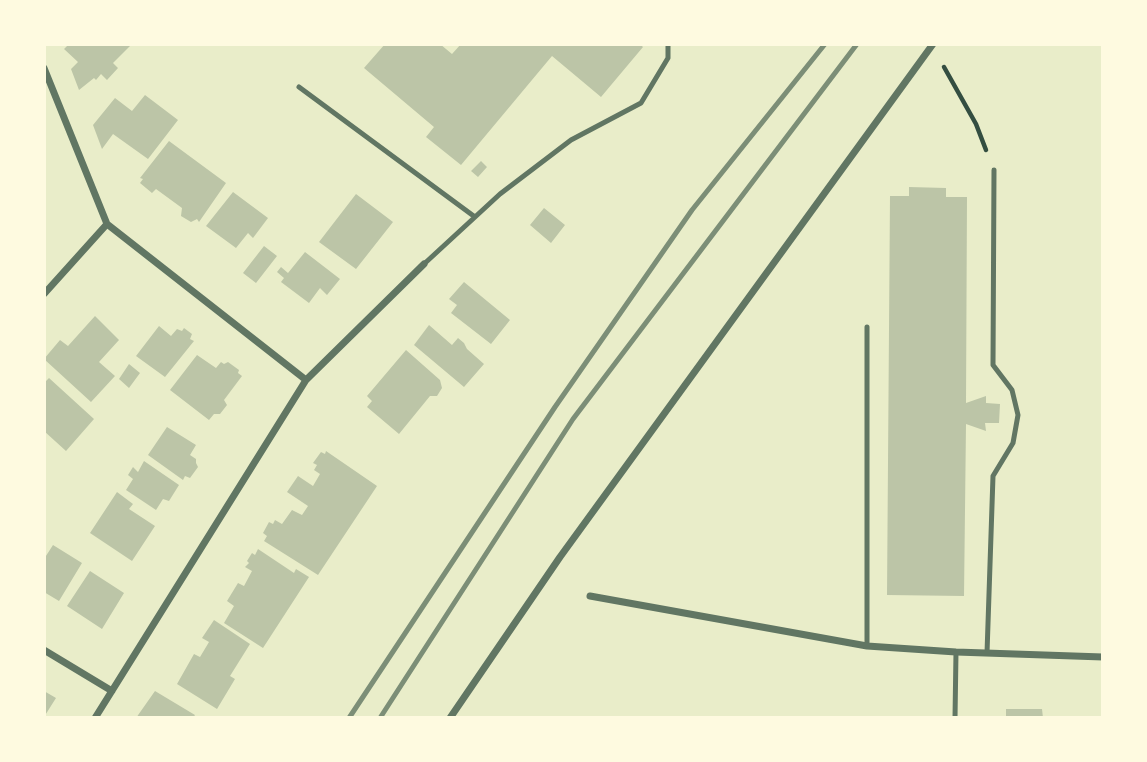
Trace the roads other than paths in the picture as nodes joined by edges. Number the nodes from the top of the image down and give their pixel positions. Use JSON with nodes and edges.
{"nodes":[{"id":1,"x":668,"y":44,"type":"edge"},
{"id":2,"x":932,"y":45,"type":"edge"},
{"id":3,"x":44,"y":68,"type":"edge"},
{"id":4,"x":299,"y":87,"type":"dead end"},
{"id":5,"x":994,"y":170,"type":"dead end"},
{"id":6,"x":475,"y":217,"type":"junction"},
{"id":7,"x":107,"y":224,"type":"junction"},
{"id":8,"x":424,"y":264,"type":"joint"},
{"id":9,"x":44,"y":294,"type":"edge"},
{"id":10,"x":867,"y":327,"type":"dead end"},
{"id":11,"x":306,"y":380,"type":"junction"},
{"id":12,"x":590,"y":596,"type":"dead end"},
{"id":13,"x":867,"y":646,"type":"junction"},
{"id":14,"x":44,"y":650,"type":"edge"},
{"id":15,"x":956,"y":652,"type":"junction"},
{"id":16,"x":986,"y":653,"type":"junction"},
{"id":17,"x":1103,"y":657,"type":"edge"},
{"id":18,"x":112,"y":691,"type":"junction"},
{"id":19,"x":95,"y":718,"type":"edge"},
{"id":20,"x":450,"y":718,"type":"edge"},
{"id":21,"x":956,"y":718,"type":"edge"}],
"edges":[{"from":1,"to":6,"type":"lane"},
{"from":2,"to":20,"type":"street"},
{"from":3,"to":7,"type":"street"},
{"from":4,"to":6,"type":"lane"},
{"from":5,"to":16,"type":"lane"},
{"from":6,"to":8,"type":"lane"},
{"from":7,"to":9,"type":"street"},
{"from":7,"to":11,"type":"street"},
{"from":8,"to":11,"type":"street"},
{"from":10,"to":13,"type":"lane"},
{"from":11,"to":18,"type":"street"},
{"from":12,"to":13,"type":"street"},
{"from":13,"to":15,"type":"street"},
{"from":14,"to":18,"type":"street"},
{"from":15,"to":16,"type":"street"},
{"from":15,"to":21,"type":"lane"},
{"from":16,"to":17,"type":"street"},
{"from":18,"to":19,"type":"street"}]}
